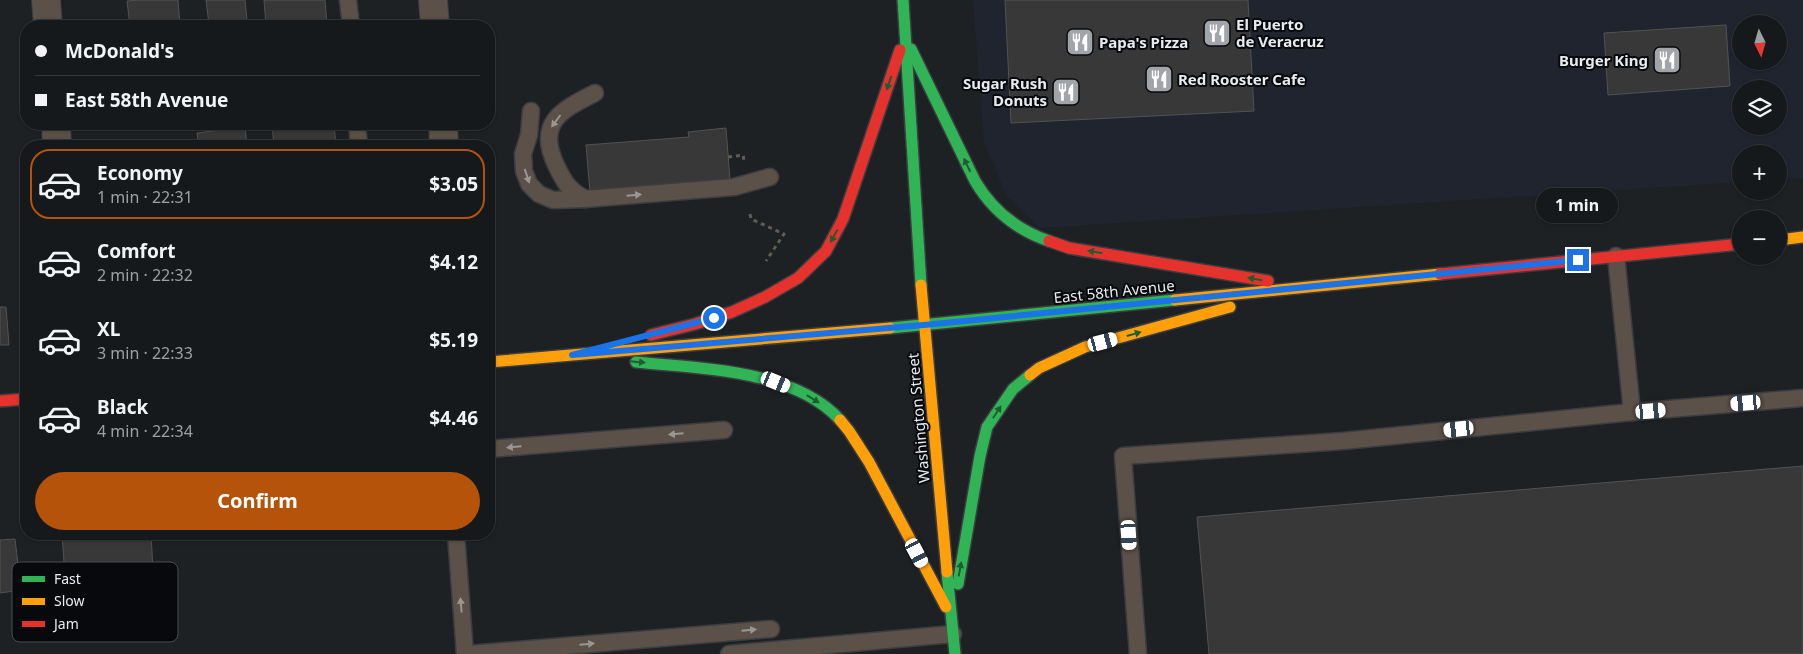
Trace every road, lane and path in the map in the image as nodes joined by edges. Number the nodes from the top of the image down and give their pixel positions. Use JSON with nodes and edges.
{"nodes":[{"id":1,"x":46,"y":0,"type":"edge"},
{"id":2,"x":348,"y":0,"type":"edge"},
{"id":3,"x":433,"y":0,"type":"edge"},
{"id":4,"x":903,"y":0,"type":"edge"},
{"id":5,"x":48,"y":20,"type":"edge"},
{"id":6,"x":350,"y":20,"type":"edge"},
{"id":7,"x":435,"y":20,"type":"edge"},
{"id":8,"x":905,"y":37,"type":"junction"},
{"id":9,"x":595,"y":93,"type":"dead end"},
{"id":10,"x":531,"y":111,"type":"dead end"},
{"id":11,"x":770,"y":177,"type":"dead end"},
{"id":12,"x":585,"y":199,"type":"junction"},
{"id":13,"x":750,"y":214,"type":"dead end"},
{"id":14,"x":1803,"y":237,"type":"edge"},
{"id":15,"x":1787,"y":239,"type":"edge"},
{"id":16,"x":1732,"y":245,"type":"edge"},
{"id":17,"x":1616,"y":256,"type":"junction"},
{"id":18,"x":765,"y":264,"type":"dead end"},
{"id":19,"x":1303,"y":287,"type":"junction"},
{"id":20,"x":924,"y":325,"type":"junction"},
{"id":21,"x":572,"y":355,"type":"junction"},
{"id":22,"x":495,"y":361,"type":"edge"},
{"id":23,"x":1803,"y":398,"type":"edge"},
{"id":24,"x":20,"y":399,"type":"edge"},
{"id":25,"x":0,"y":401,"type":"edge"},
{"id":26,"x":1632,"y":412,"type":"junction"},
{"id":27,"x":724,"y":430,"type":"dead end"},
{"id":28,"x":495,"y":449,"type":"edge"},
{"id":29,"x":457,"y":540,"type":"edge"},
{"id":30,"x":952,"y":617,"type":"junction"},
{"id":31,"x":771,"y":628,"type":"dead end"},
{"id":32,"x":954,"y":634,"type":"junction"},
{"id":33,"x":467,"y":654,"type":"edge"},
{"id":34,"x":729,"y":654,"type":"edge"},
{"id":35,"x":955,"y":654,"type":"edge"},
{"id":36,"x":1138,"y":654,"type":"edge"}],
"edges":[{"from":1,"to":5,"type":"street"},
{"from":2,"to":6,"type":"lane"},
{"from":3,"to":7,"type":"street"},
{"from":4,"to":8,"type":"main road","name":"Washington Street"},
{"from":19,"to":8,"type":"main road","one_way":true},
{"from":8,"to":20,"type":"main road","name":"Washington Street"},
{"from":8,"to":21,"type":"main road","one_way":true},
{"from":9,"to":12,"type":"lane","one_way":true},
{"from":10,"to":12,"type":"lane","one_way":true},
{"from":12,"to":11,"type":"lane","one_way":true},
{"from":13,"to":18,"type":"path"},
{"from":14,"to":15,"type":"main road"},
{"from":16,"to":17,"type":"main road","name":"East 58th Avenue"},
{"from":17,"to":19,"type":"main road","name":"East 58th Avenue"},
{"from":17,"to":26,"type":"lane"},
{"from":19,"to":20,"type":"main road","name":"East 58th Avenue"},
{"from":30,"to":19,"type":"main road","one_way":true},
{"from":20,"to":21,"type":"main road","name":"East 58th Avenue"},
{"from":20,"to":30,"type":"main road","name":"Washington Street"},
{"from":21,"to":22,"type":"main road","name":"East 58th Avenue"},
{"from":21,"to":30,"type":"main road","one_way":true},
{"from":23,"to":26,"type":"lane"},
{"from":24,"to":25,"type":"main road"},
{"from":26,"to":36,"type":"lane"},
{"from":27,"to":28,"type":"lane","one_way":true},
{"from":33,"to":29,"type":"lane","one_way":true},
{"from":30,"to":32,"type":"main road","name":"Washington Street"},
{"from":33,"to":31,"type":"lane","one_way":true},
{"from":32,"to":34,"type":"lane"},
{"from":32,"to":35,"type":"main road","name":"Washington Street"}]}
